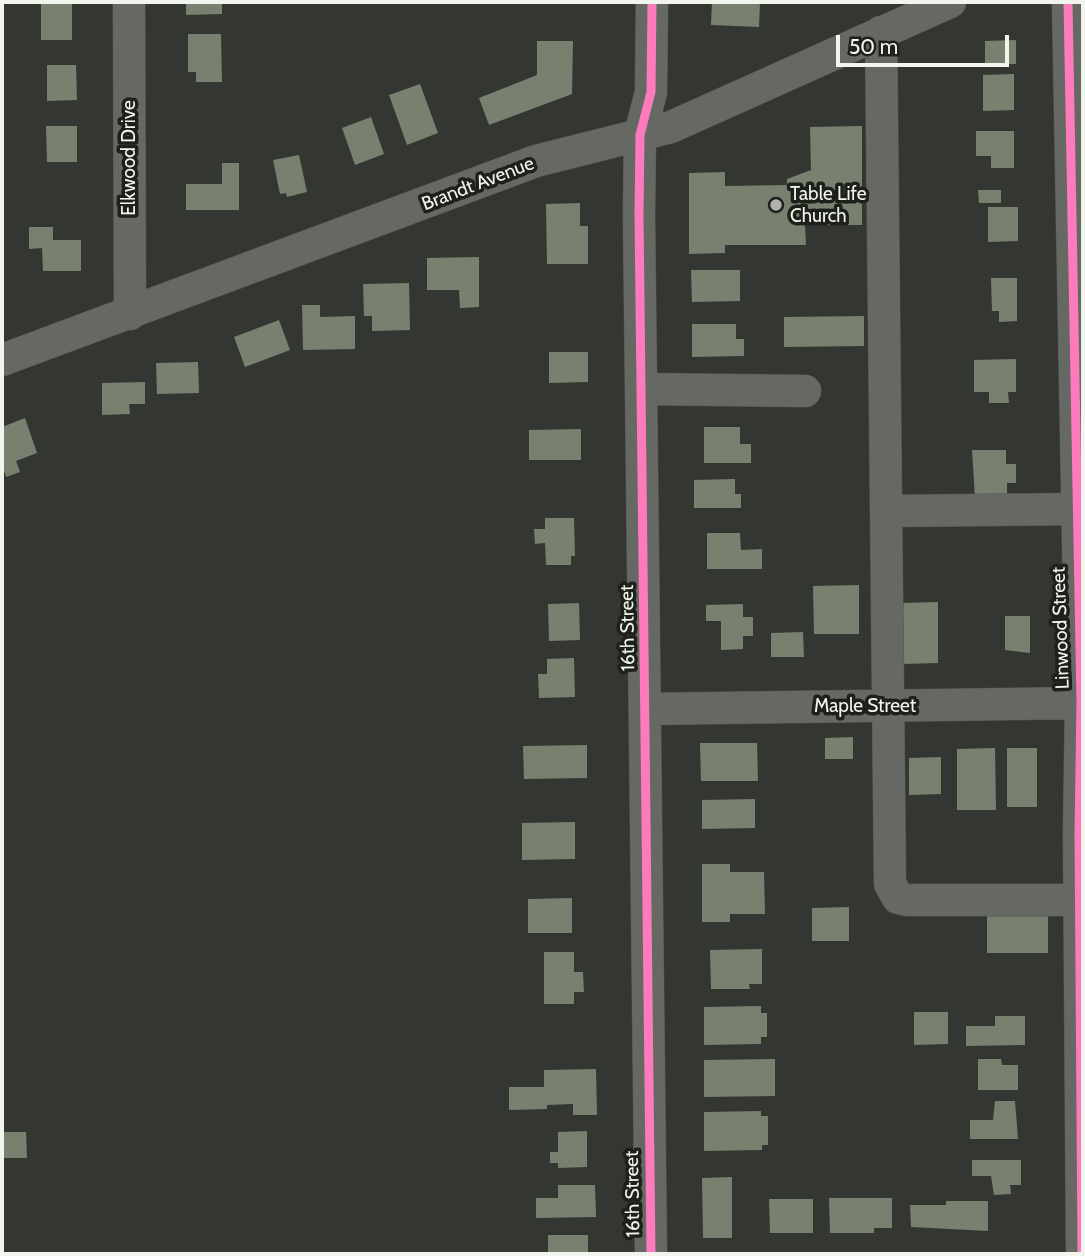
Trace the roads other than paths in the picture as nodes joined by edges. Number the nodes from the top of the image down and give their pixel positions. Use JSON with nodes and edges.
{"nodes":[{"id":1,"x":129,"y":2,"type":"edge"},
{"id":2,"x":652,"y":2,"type":"edge"},
{"id":3,"x":950,"y":2,"type":"edge"},
{"id":4,"x":1068,"y":2,"type":"edge"},
{"id":5,"x":881,"y":32,"type":"junction"},
{"id":6,"x":640,"y":135,"type":"junction"},
{"id":7,"x":1079,"y":253,"type":"edge"},
{"id":8,"x":130,"y":314,"type":"junction"},
{"id":9,"x":2,"y":360,"type":"edge"},
{"id":10,"x":642,"y":389,"type":"junction"},
{"id":11,"x":805,"y":391,"type":"dead end"},
{"id":12,"x":1079,"y":509,"type":"edge"},
{"id":13,"x":888,"y":511,"type":"junction"},
{"id":14,"x":1082,"y":703,"type":"edge"},
{"id":15,"x":888,"y":706,"type":"junction"},
{"id":16,"x":646,"y":709,"type":"junction"},
{"id":17,"x":1081,"y":900,"type":"edge"},
{"id":18,"x":1083,"y":1090,"type":"edge"},
{"id":19,"x":651,"y":1254,"type":"edge"},
{"id":20,"x":1082,"y":1254,"type":"edge"}],
"edges":[{"from":1,"to":8,"type":"street","name":"Elkwood Drive"},
{"from":2,"to":6,"type":"street","name":"16th Street"},
{"from":3,"to":5,"type":"street","name":"Brandt Avenue"},
{"from":4,"to":7,"type":"street","name":"Linwood Street"},
{"from":5,"to":6,"type":"street","name":"Brandt Avenue"},
{"from":5,"to":13,"type":"street"},
{"from":6,"to":8,"type":"street","name":"Brandt Avenue"},
{"from":6,"to":10,"type":"street","name":"16th Street"},
{"from":7,"to":12,"type":"street","name":"Linwood Street"},
{"from":8,"to":9,"type":"street","name":"Brandt Avenue"},
{"from":10,"to":11,"type":"street"},
{"from":10,"to":16,"type":"street","name":"16th Street"},
{"from":12,"to":13,"type":"street"},
{"from":12,"to":14,"type":"street","name":"Linwood Street"},
{"from":13,"to":15,"type":"street"},
{"from":14,"to":15,"type":"street","name":"Maple Street"},
{"from":14,"to":17,"type":"street","name":"Linwood Street"},
{"from":15,"to":16,"type":"street","name":"Maple Street"},
{"from":15,"to":17,"type":"street"},
{"from":16,"to":19,"type":"street","name":"16th Street"},
{"from":17,"to":18,"type":"street","name":"Linwood Street"},
{"from":18,"to":20,"type":"street","name":"Linwood Street"}]}
